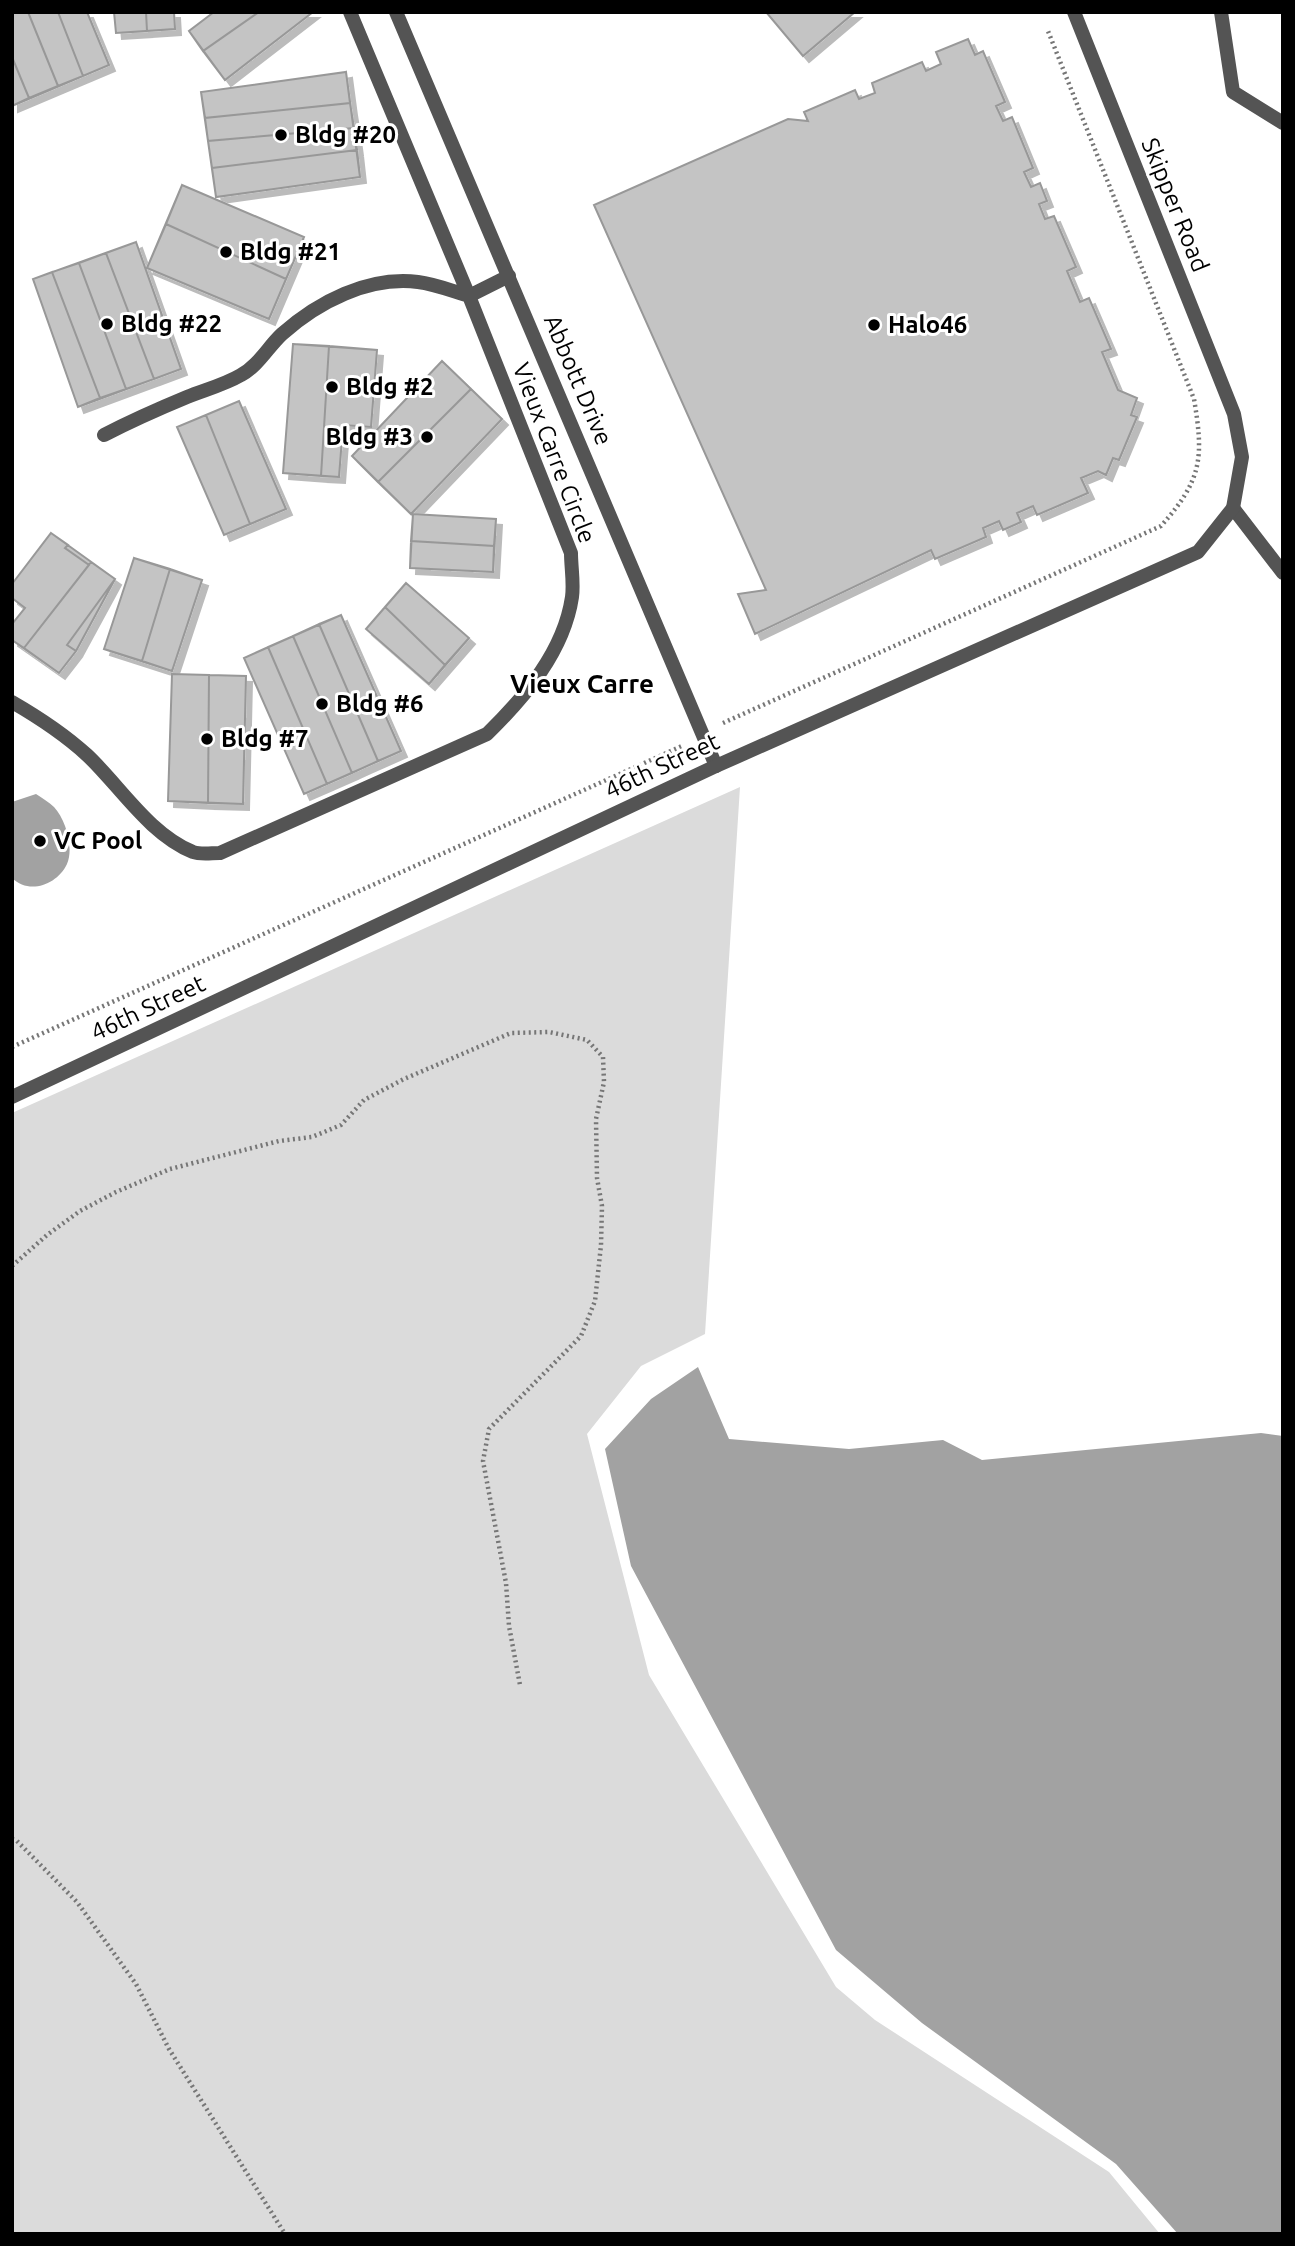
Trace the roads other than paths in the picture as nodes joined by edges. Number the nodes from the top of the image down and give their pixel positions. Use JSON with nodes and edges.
{"nodes":[{"id":1,"x":350,"y":12,"type":"edge"},
{"id":2,"x":396,"y":12,"type":"edge"},
{"id":3,"x":1074,"y":12,"type":"edge"},
{"id":4,"x":1221,"y":12,"type":"edge"},
{"id":5,"x":1283,"y":123,"type":"edge"},
{"id":6,"x":509,"y":276,"type":"junction"},
{"id":7,"x":469,"y":296,"type":"junction"},
{"id":8,"x":1234,"y":414,"type":"joint"},
{"id":9,"x":104,"y":435,"type":"dead end"},
{"id":10,"x":1233,"y":508,"type":"junction"},
{"id":11,"x":1283,"y":573,"type":"edge"},
{"id":12,"x":12,"y":702,"type":"edge"},
{"id":13,"x":716,"y":766,"type":"junction"},
{"id":14,"x":12,"y":1097,"type":"edge"}],
"edges":[{"from":1,"to":7,"type":"street","name":"Vieux Carre Circle"},
{"from":2,"to":6,"type":"street","name":"Abbott Drive"},
{"from":3,"to":8,"type":"street","name":"Skipper Road"},
{"from":4,"to":5,"type":"street"},
{"from":6,"to":7,"type":"street"},
{"from":6,"to":13,"type":"street","name":"Abbott Drive"},
{"from":7,"to":9,"type":"street"},
{"from":7,"to":12,"type":"street","name":"Vieux Carre Circle"},
{"from":8,"to":10,"type":"street","name":"46th Street"},
{"from":10,"to":11,"type":"street"},
{"from":10,"to":13,"type":"street","name":"46th Street"},
{"from":13,"to":14,"type":"street","name":"46th Street"}]}
